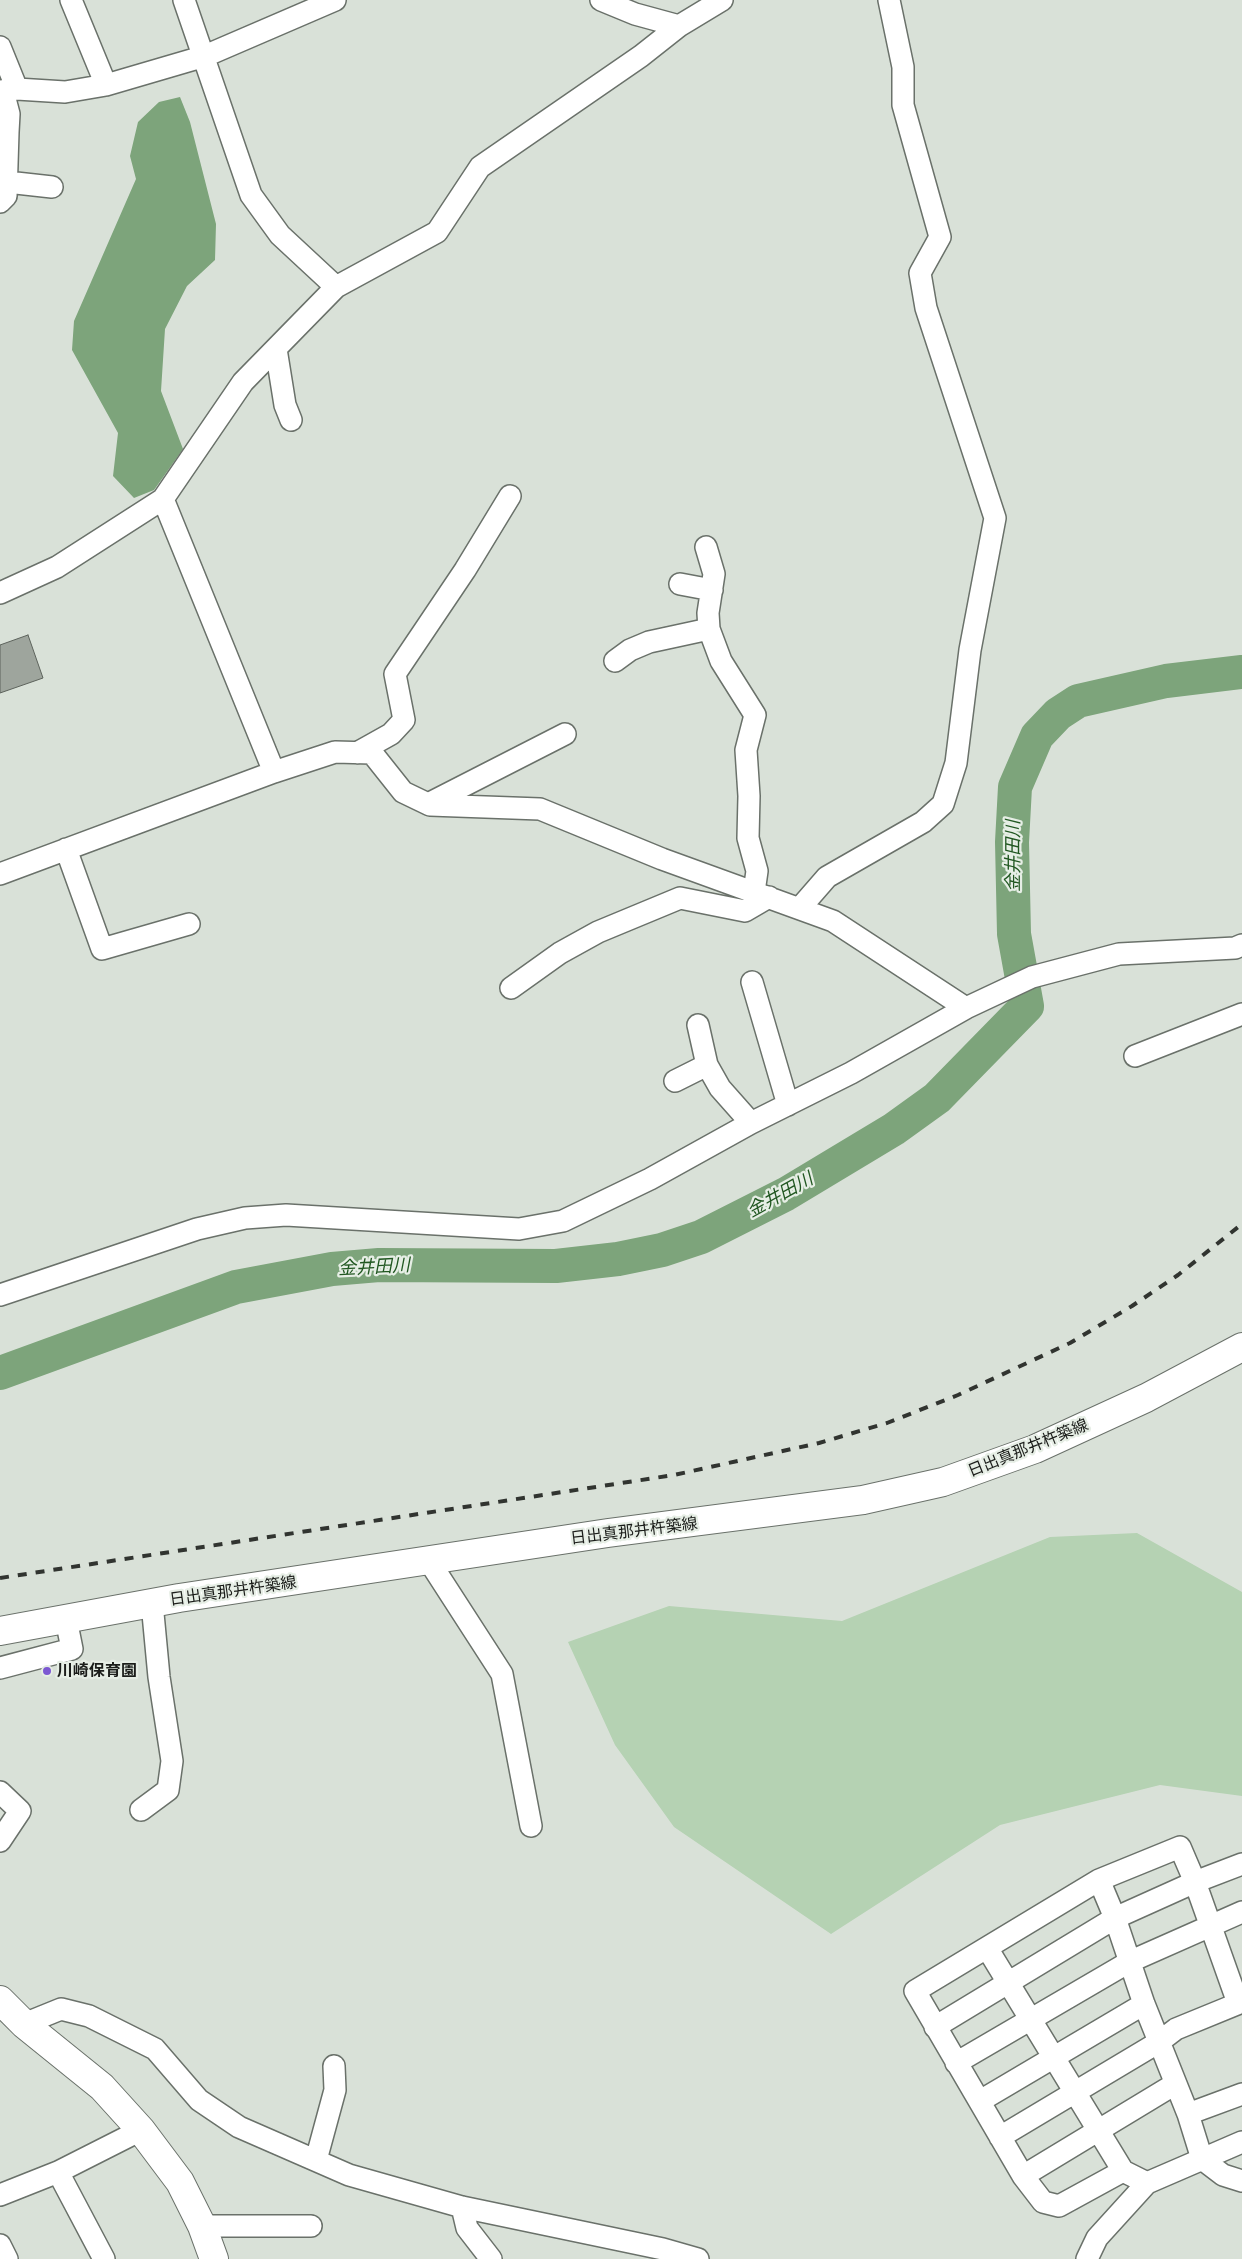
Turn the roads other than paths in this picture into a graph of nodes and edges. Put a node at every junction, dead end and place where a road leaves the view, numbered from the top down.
1 (71, 0) edge
2 (184, 0) edge
3 (336, 0) edge
4 (601, 0) edge
5 (722, 0) edge
6 (889, 0) edge
7 (679, 26) junction
8 (0, 47) edge
9 (205, 56) junction
10 (106, 85) junction
11 (7, 90) edge
12 (7, 182) junction
13 (52, 187) dead end
14 (0, 202) edge
15 (336, 287) junction
16 (276, 349) junction
17 (291, 420) dead end
18 (510, 496) dead end
19 (163, 498) junction
20 (706, 547) dead end
21 (680, 584) dead end
22 (712, 590) junction
23 (0, 593) edge
24 (709, 629) junction
25 (615, 661) dead end
26 (565, 734) dead end
27 (357, 753) junction
28 (274, 772) junction
29 (428, 804) junction
30 (66, 849) junction
31 (0, 874) edge
32 (762, 895) junction
33 (800, 908) junction
34 (189, 924) dead end
35 (1240, 949) edge
36 (752, 982) dead end
37 (511, 988) dead end
38 (975, 1004) junction
39 (1242, 1014) edge
40 (698, 1025) dead end
41 (1135, 1056) dead end
42 (707, 1065) junction
43 (675, 1081) dead end
44 (788, 1105) junction
45 (751, 1123) junction
46 (0, 1294) edge
47 (1242, 1347) edge
48 (429, 1561) junction
49 (152, 1603) junction
50 (66, 1619) junction
51 (0, 1631) edge
52 (0, 1668) edge
53 (0, 1792) edge
54 (141, 1810) dead end
55 (531, 1826) dead end
56 (0, 1841) edge
57 (1242, 1864) edge
58 (1099, 1880) junction
59 (1195, 1882) junction
60 (1242, 1912) edge
61 (1115, 1918) junction
62 (1210, 1924) junction
63 (987, 1948) junction
64 (1129, 1962) junction
65 (1233, 1962) edge
66 (1009, 1983) junction
67 (0, 2000) edge
68 (1240, 2002) edge
69 (1144, 2004) junction
70 (1031, 2019) junction
71 (24, 2024) junction
72 (936, 2026) junction
73 (1160, 2042) junction
74 (1052, 2056) junction
75 (956, 2063) junction
76 (334, 2066) dead end
77 (1175, 2084) junction
78 (1074, 2093) junction
79 (1242, 2094) edge
80 (980, 2101) junction
81 (1188, 2114) junction
82 (141, 2130) junction
83 (1098, 2130) junction
84 (1000, 2137) junction
85 (1242, 2142) edge
86 (1202, 2159) junction
87 (316, 2160) junction
88 (1123, 2171) junction
89 (58, 2172) junction
90 (1023, 2176) junction
91 (1242, 2181) edge
92 (1147, 2184) junction
93 (1, 2194) edge
94 (462, 2207) junction
95 (202, 2226) junction
96 (311, 2226) dead end
97 (0, 2246) edge
98 (7, 2259) edge
99 (104, 2259) edge
100 (214, 2259) edge
101 (491, 2259) edge
102 (698, 2259) edge
103 (1087, 2259) edge

1 - 10 street
2 - 9 street
3 - 9 street
4 - 7 street
5 - 7 street
6 - 33 street
7 - 15 street
8 - 11 street
9 - 10 street
9 - 15 street
10 - 11 street
11 - 12 street
12 - 13 street
12 - 14 street
15 - 16 street
16 - 17 street
16 - 19 street
18 - 27 street
19 - 23 street
19 - 28 street
20 - 22 street
21 - 22 street
22 - 24 street
24 - 25 street
24 - 32 street
26 - 29 street
27 - 28 street
27 - 29 street
28 - 30 street
29 - 32 street
30 - 31 street
30 - 34 street
32 - 33 street
32 - 37 street
33 - 38 street
35 - 38 street
36 - 44 street
38 - 44 street
39 - 41 street
40 - 42 street
42 - 43 street
42 - 45 street
44 - 45 street
45 - 46 street
47 - 48 main road, 日出真那井杵築線
48 - 49 main road, 日出真那井杵築線
48 - 55 street
49 - 50 main road, 日出真那井杵築線
49 - 54 street
50 - 51 main road, 日出真那井杵築線
50 - 52 street
53 - 56 street
57 - 59 street
58 - 59 street
58 - 61 street
58 - 63 street
59 - 61 street
59 - 62 street
60 - 62 street
61 - 64 street
61 - 66 street
62 - 64 street
62 - 65 street
63 - 66 street
63 - 72 street
64 - 69 street
64 - 70 street
65 - 68 street
66 - 70 street
66 - 72 street
67 - 71 main road
68 - 73 street
69 - 73 street
69 - 74 street
70 - 74 street
70 - 75 street
71 - 82 main road
71 - 87 street
72 - 75 street
73 - 77 street
73 - 78 street
74 - 78 street
74 - 80 street
75 - 80 street
76 - 87 street
77 - 81 street
77 - 83 street
78 - 83 street
78 - 84 street
79 - 81 street
80 - 84 street
81 - 86 street
82 - 89 street
82 - 95 main road
83 - 88 street
83 - 90 street
84 - 90 street
85 - 86 street
86 - 91 street
86 - 92 street
87 - 94 street
88 - 90 street
88 - 92 street
89 - 93 street
89 - 99 street
92 - 103 street
94 - 101 street
94 - 102 street
95 - 96 street
95 - 100 main road
97 - 98 street

